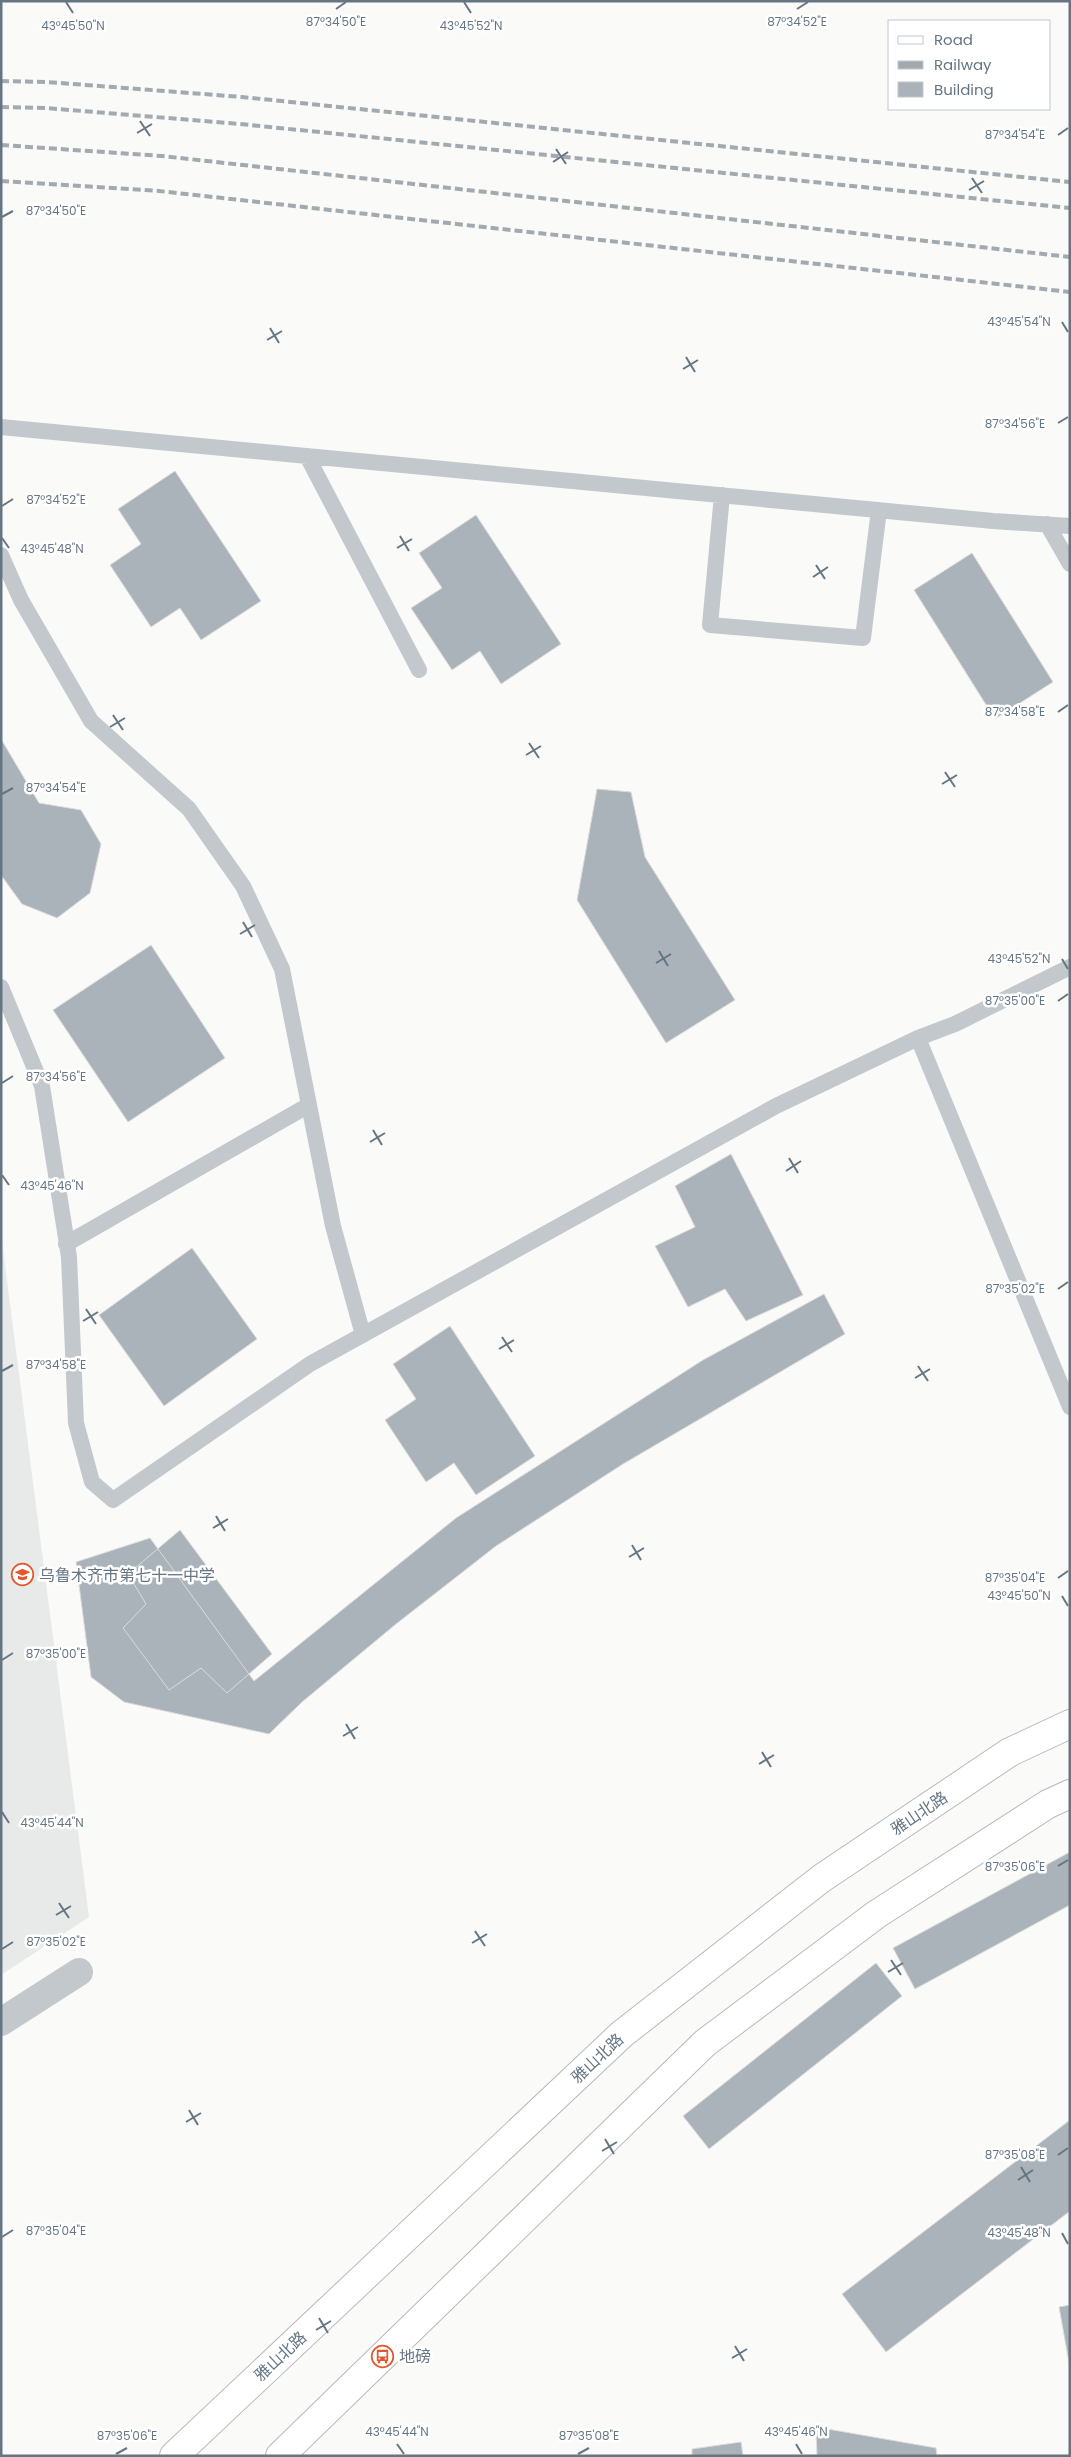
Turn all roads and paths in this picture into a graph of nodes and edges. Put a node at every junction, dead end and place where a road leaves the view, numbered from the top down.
1 (1, 427) edge
2 (307, 456) junction
3 (722, 495) junction
4 (879, 510) junction
5 (1048, 524) junction
6 (1070, 526) edge
7 (1, 555) edge
8 (1070, 564) edge
9 (419, 670) dead end
10 (1070, 967) edge
11 (1, 987) edge
12 (918, 1038) junction
13 (309, 1105) junction
14 (66, 1244) junction
15 (363, 1335) junction
16 (1070, 1407) edge
17 (1070, 1724) edge
18 (1070, 1794) edge
19 (78, 1972) dead end
20 (1, 2022) edge
21 (174, 2456) edge
22 (280, 2456) edge

1 - 2 lane
2 - 3 lane
2 - 9 lane
3 - 4 lane
3 - 4 lane
4 - 5 lane
5 - 6 lane
5 - 8 lane
7 - 13 lane
10 - 12 lane
11 - 14 lane
12 - 15 lane
12 - 16 lane
13 - 14 lane
13 - 15 lane
14 - 15 lane
17 - 21 main road, 雅山北路
18 - 22 main road
19 - 20 street

